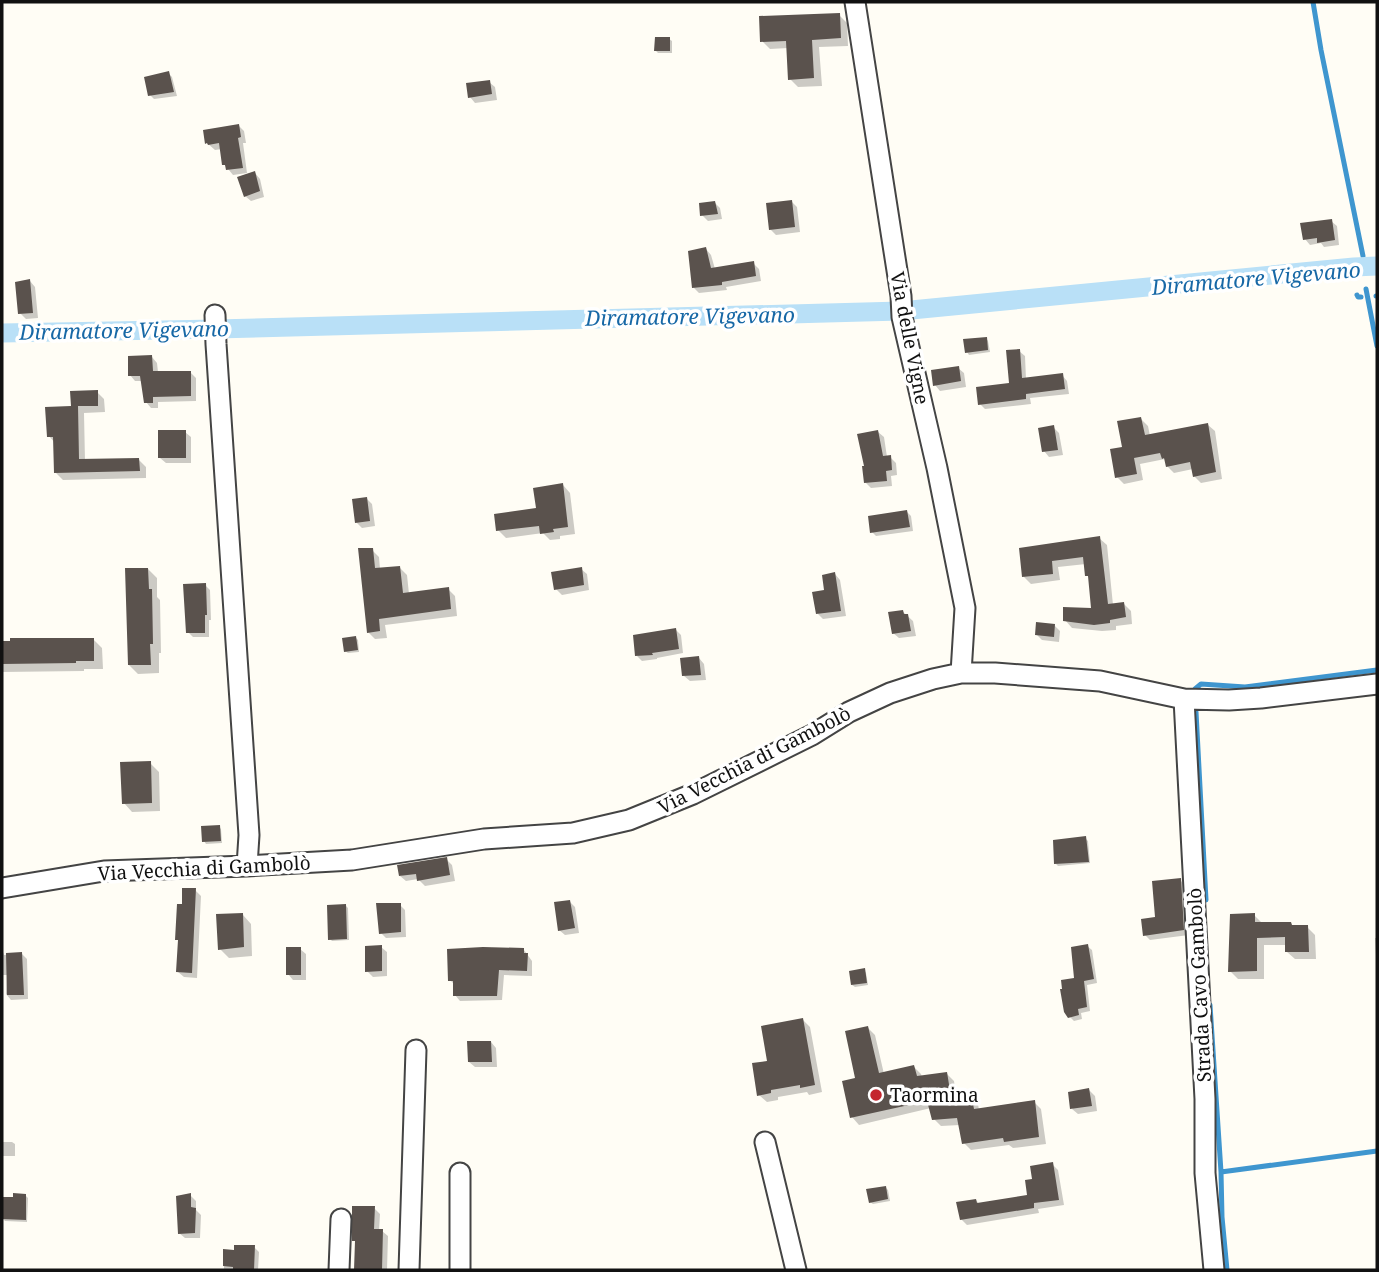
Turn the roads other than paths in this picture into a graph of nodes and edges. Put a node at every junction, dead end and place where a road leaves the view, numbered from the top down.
1 (855, 2) edge
2 (215, 315) dead end
3 (961, 673) junction
4 (1377, 684) edge
5 (1184, 699) junction
6 (247, 866) junction
7 (2, 888) edge
8 (416, 1049) dead end
9 (765, 1142) dead end
10 (460, 1174) dead end
11 (341, 1219) dead end
12 (339, 1270) edge
13 (409, 1270) edge
14 (460, 1270) edge
15 (796, 1270) edge
16 (1214, 1270) edge

1 - 3 street, Via delle Vigne
2 - 6 street
3 - 5 street, Via Vecchia di Gambolò
3 - 6 street, Via Vecchia di Gambolò
4 - 5 street, Via Vecchia di Gambolò
5 - 16 street, Strada Cavo Gambolò
6 - 7 street, Via Vecchia di Gambolò
8 - 13 street
9 - 15 street
10 - 14 street
11 - 12 street

